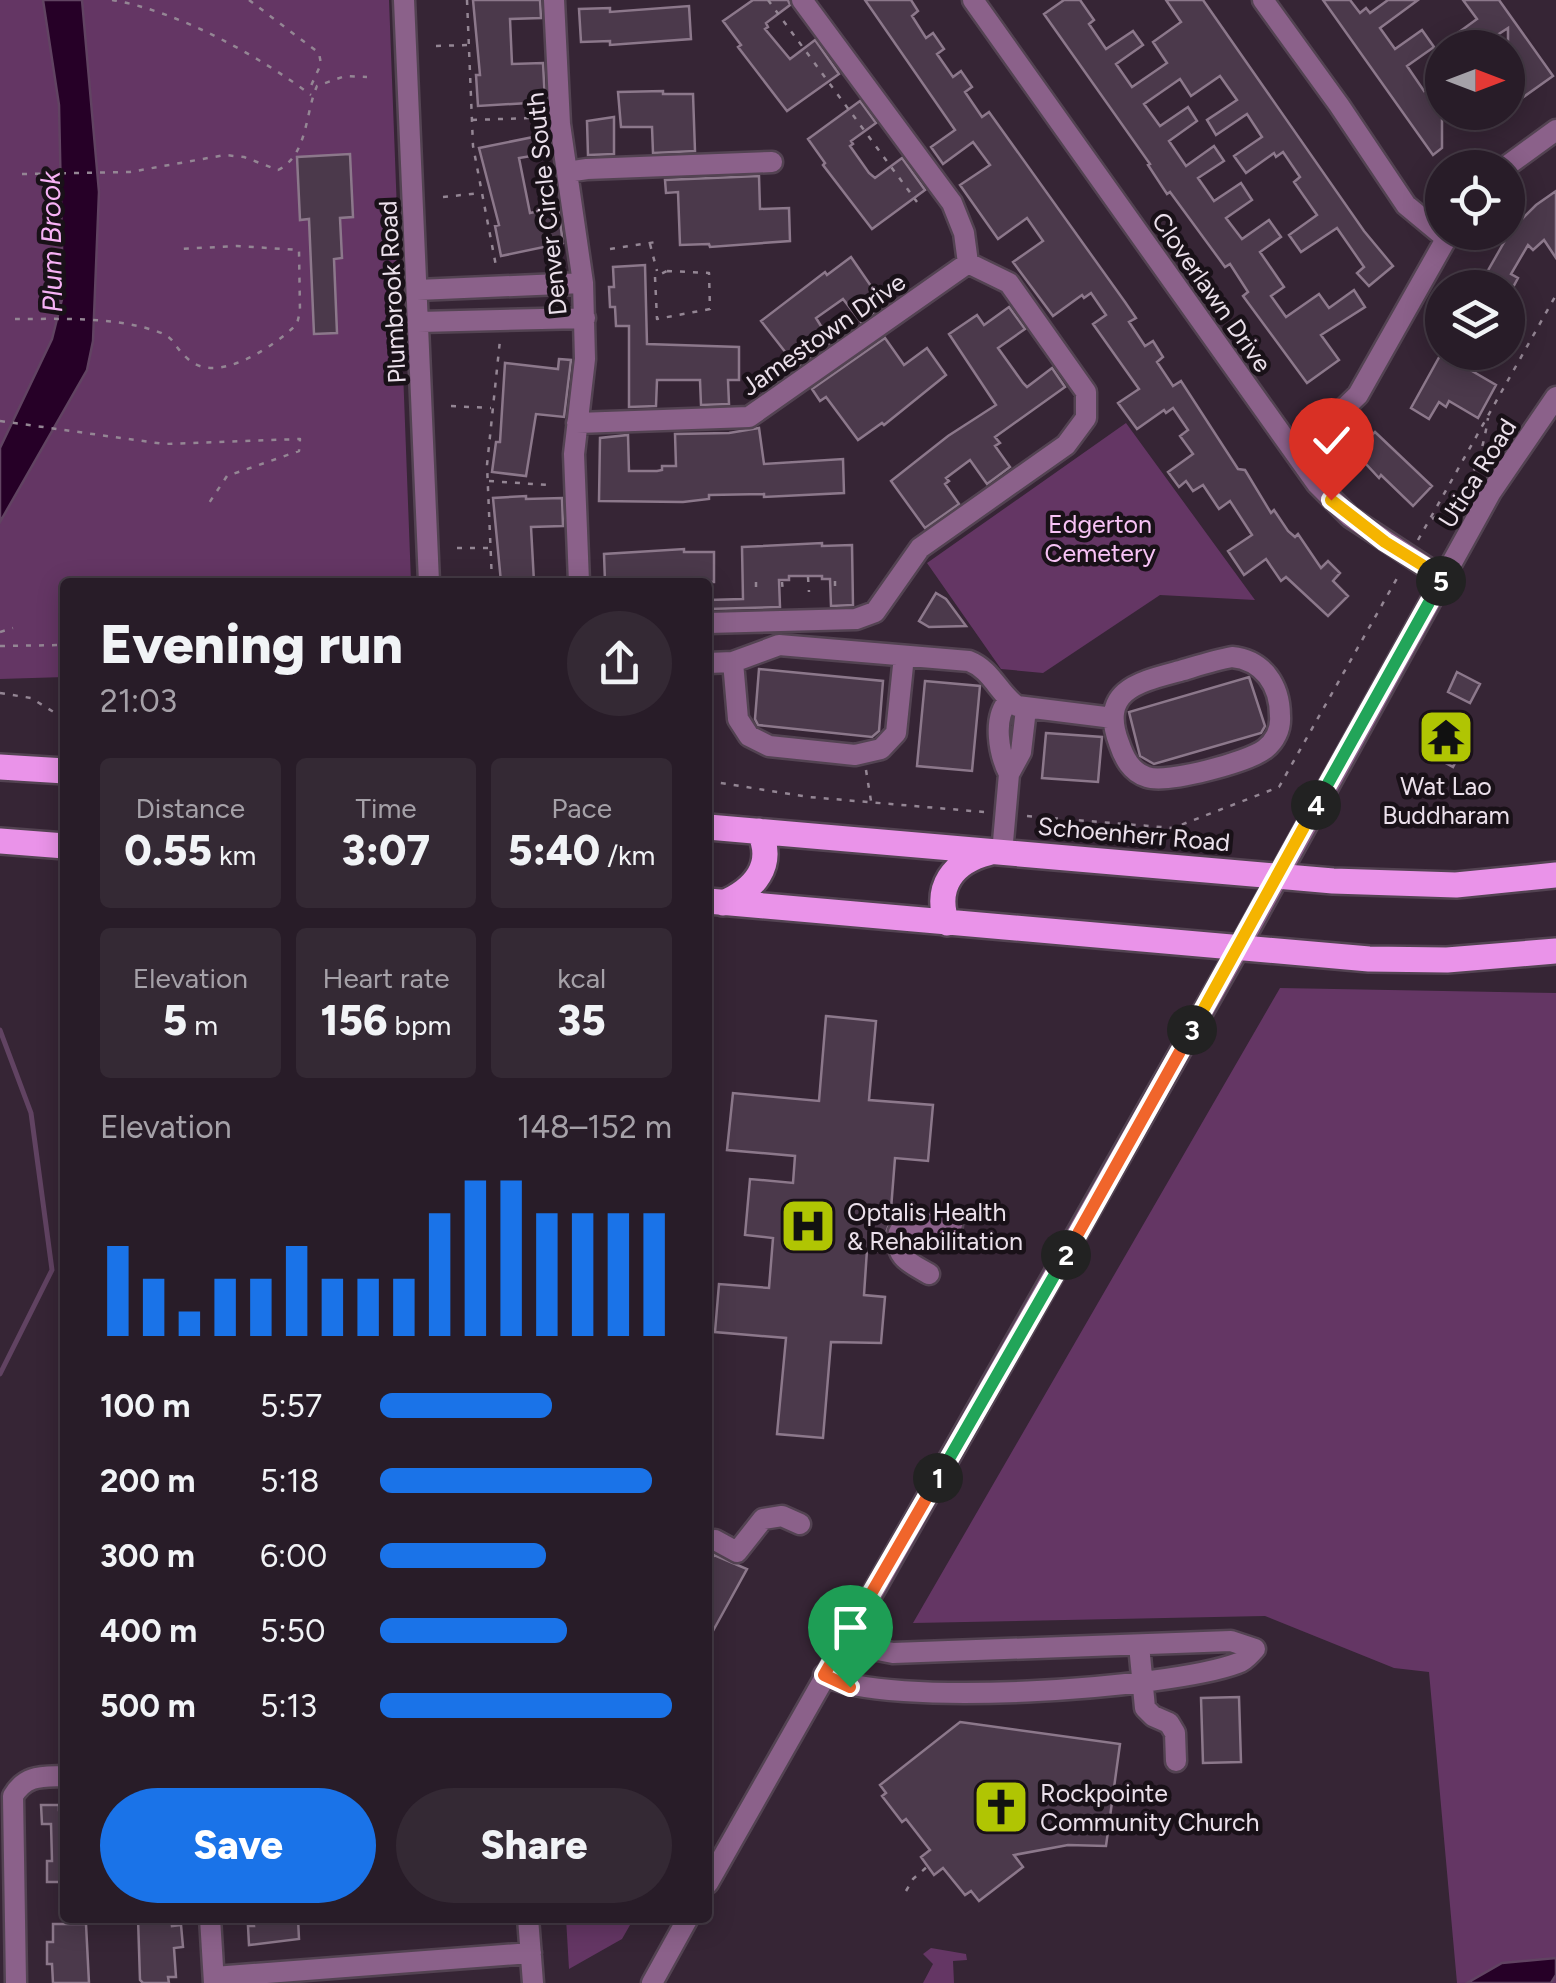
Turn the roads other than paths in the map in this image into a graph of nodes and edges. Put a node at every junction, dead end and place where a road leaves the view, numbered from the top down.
1 (404, 0) edge
2 (554, 0) edge
3 (802, 0) edge
4 (1263, 0) edge
5 (982, 3) edge
6 (1556, 130) edge
7 (1525, 153) edge
8 (772, 162) dead end
9 (567, 172) junction
10 (1425, 220) edge
11 (1440, 250) edge
12 (968, 262) junction
13 (583, 283) junction
14 (418, 290) junction
15 (584, 318) junction
16 (419, 322) junction
17 (1556, 397) edge
18 (576, 423) junction
19 (1294, 449) junction
20 (429, 578) edge
21 (579, 578) edge
22 (1443, 578) junction
23 (712, 623) edge
24 (904, 656) junction
25 (712, 662) edge
26 (734, 662) junction
27 (1017, 704) junction
28 (1113, 718) junction
29 (0, 767) edge
30 (60, 771) edge
31 (712, 827) edge
32 (759, 832) junction
33 (0, 841) edge
34 (60, 846) edge
35 (997, 852) junction
36 (1280, 875) junction
37 (1556, 875) edge
38 (715, 902) edge
39 (947, 922) junction
40 (1239, 948) junction
41 (1556, 950) edge
42 (952, 1225) dead end
43 (929, 1274) dead end
44 (800, 1524) dead end
45 (716, 1540) dead end
46 (844, 1639) junction
47 (1139, 1645) junction
48 (824, 1675) junction
49 (1141, 1683) junction
50 (1176, 1761) dead end
51 (60, 1776) edge
52 (712, 1876) edge
53 (210, 1923) edge
54 (528, 1923) edge
55 (685, 1923) edge
56 (530, 1953) junction
57 (214, 1980) edge
58 (16, 1983) edge
59 (533, 1983) edge
60 (652, 1983) edge

1 - 14 street, Plumbrook Road
2 - 9 street, Denver Circle South
3 - 12 street
4 - 10 street
5 - 19 street, Cloverlawn Drive
6 - 7 street
8 - 9 street
9 - 13 street, Denver Circle South
11 - 19 street
12 - 18 street, Jamestown Drive
12 - 23 street
13 - 14 street
13 - 15 street, Denver Circle South
14 - 16 street, Plumbrook Road
15 - 16 street
15 - 18 street, Denver Circle South
16 - 20 street, Plumbrook Road
17 - 22 street, Utica Road
18 - 21 street, Denver Circle South
19 - 22 street, Cloverlawn Drive
22 - 36 street, Utica Road
24 - 26 street
24 - 26 street
24 - 27 street
25 - 26 street
27 - 28 street
27 - 35 street
28 - 28 street
29 - 30 main road
31 - 32 main road, Schoenherr Road
32 - 35 main road, Schoenherr Road
32 - 38 main road
33 - 34 main road
35 - 36 main road, Schoenherr Road
35 - 39 main road
36 - 37 main road, Schoenherr Road
36 - 40 street, Utica Road
38 - 39 main road
39 - 40 main road
40 - 41 main road
40 - 46 street, Utica Road
42 - 43 street
44 - 45 street
46 - 47 street
46 - 48 street, Utica Road
47 - 49 street
47 - 49 street
48 - 49 street
48 - 52 street, Utica Road
49 - 50 street
51 - 58 street
53 - 57 street
54 - 56 street
55 - 60 street
56 - 57 street
56 - 59 street

